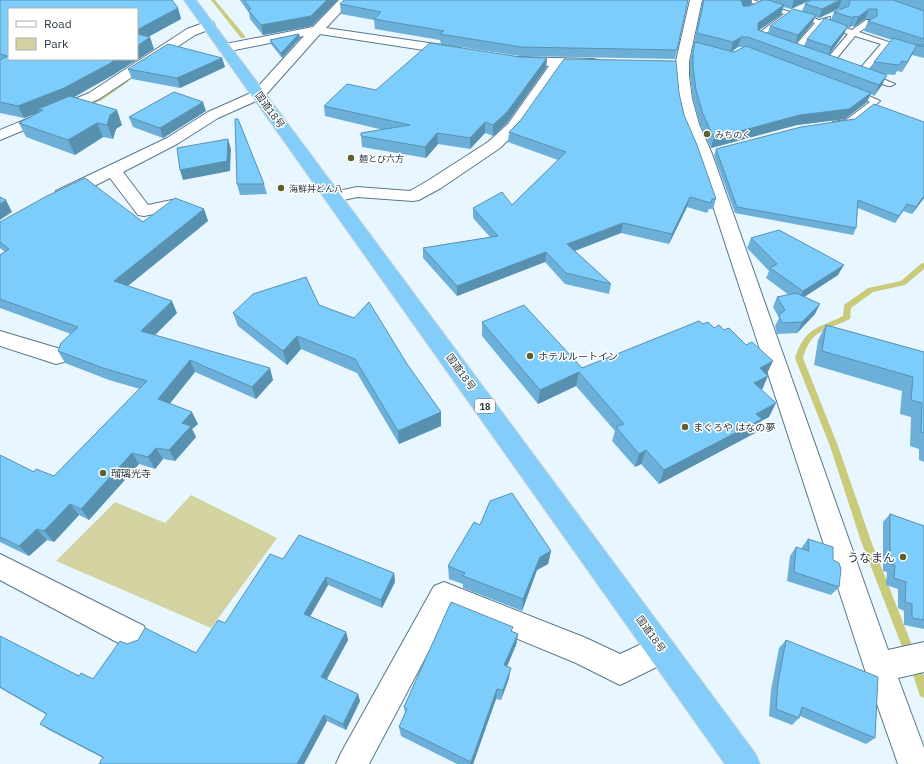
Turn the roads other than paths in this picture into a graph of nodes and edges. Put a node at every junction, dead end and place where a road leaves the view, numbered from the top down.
1 (190, 0) edge
2 (346, 0) edge
3 (696, 0) edge
4 (746, 0) edge
5 (774, 0) edge
6 (763, 5) junction
7 (749, 10) edge
8 (793, 12) junction
9 (837, 14) edge
10 (820, 22) junction
11 (869, 22) edge
12 (208, 25) junction
13 (316, 30) junction
14 (853, 33) junction
15 (774, 42) edge
16 (886, 43) junction
17 (225, 48) junction
18 (796, 50) edge
19 (916, 52) edge
20 (469, 53) edge
21 (506, 59) edge
22 (558, 62) junction
23 (829, 62) edge
24 (605, 63) edge
25 (891, 84) dead end
26 (846, 89) edge
27 (258, 94) junction
28 (826, 125) edge
29 (0, 135) edge
30 (113, 170) junction
31 (335, 197) junction
32 (46, 202) edge
33 (172, 205) edge
34 (0, 338) edge
35 (56, 356) dead end
36 (0, 566) edge
37 (134, 636) dead end
38 (662, 650) junction
39 (924, 657) edge
40 (879, 667) junction
41 (352, 764) edge
42 (744, 764) edge
43 (914, 764) edge

1 - 12 highway, 国道18号 / 18
2 - 13 street
3 - 40 street
4 - 6 lane
5 - 6 lane
6 - 7 lane
6 - 8 lane
8 - 10 lane
8 - 15 lane
9 - 10 lane
10 - 14 lane
10 - 18 lane
11 - 14 lane
12 - 17 highway, 国道18号 / 18
12 - 29 street
13 - 17 street
13 - 20 street
13 - 27 street
14 - 16 lane
14 - 23 lane
16 - 19 lane
16 - 25 lane
17 - 27 highway, 国道18号 / 18
21 - 22 street
22 - 24 street
22 - 31 street
26 - 28 lane
27 - 30 street
27 - 31 highway, 国道18号 / 18
30 - 32 street
30 - 33 street
31 - 38 highway, 国道18号 / 18
34 - 35 street
36 - 37 street
38 - 41 street
38 - 42 highway, 国道18号 / 18
39 - 40 street
40 - 43 street

